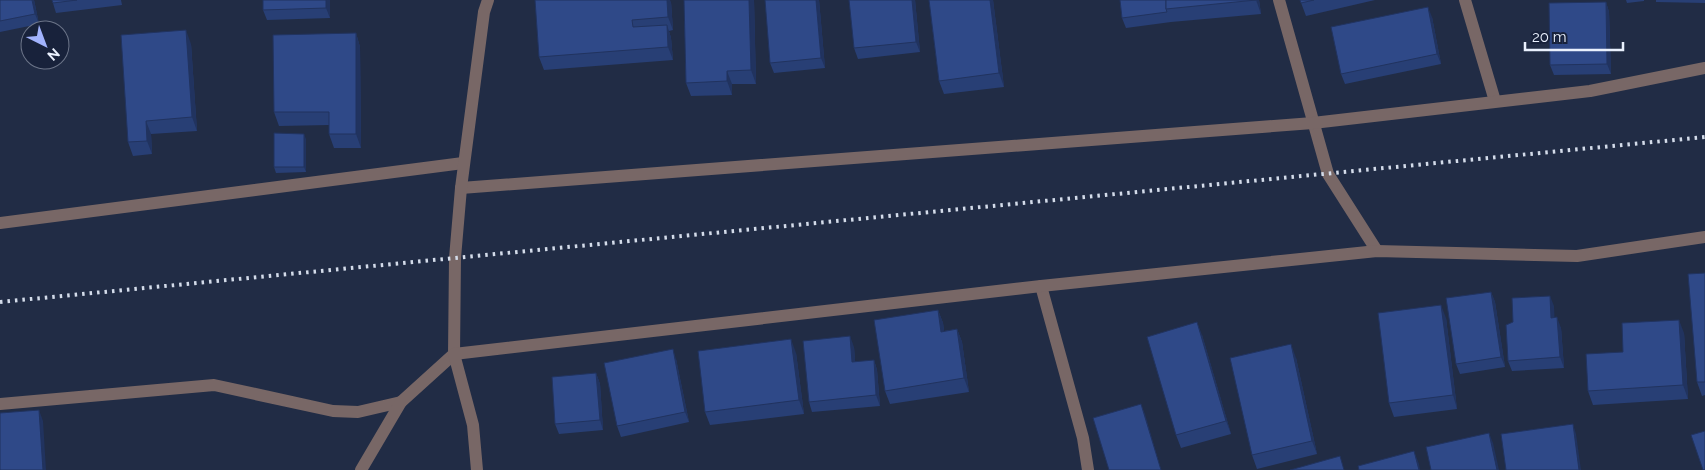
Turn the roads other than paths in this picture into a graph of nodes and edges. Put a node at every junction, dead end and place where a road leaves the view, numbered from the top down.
1 (488, 0) edge
2 (1279, 0) edge
3 (1465, 0) edge
4 (1705, 68) edge
5 (1495, 101) junction
6 (1313, 123) junction
7 (463, 163) junction
8 (461, 188) junction
9 (0, 223) edge
10 (1705, 237) edge
11 (1377, 251) junction
12 (1040, 286) junction
13 (454, 354) junction
14 (401, 402) junction
15 (0, 404) edge
16 (361, 470) edge
17 (477, 470) edge
18 (1088, 470) edge

1 - 7 street
2 - 6 street
3 - 5 street
4 - 5 street
5 - 6 street
6 - 8 street
6 - 11 street
7 - 8 street
7 - 9 street
8 - 13 street
10 - 11 street
11 - 12 street
12 - 13 street
12 - 18 street
13 - 14 street
13 - 17 street
14 - 15 street
14 - 16 street

